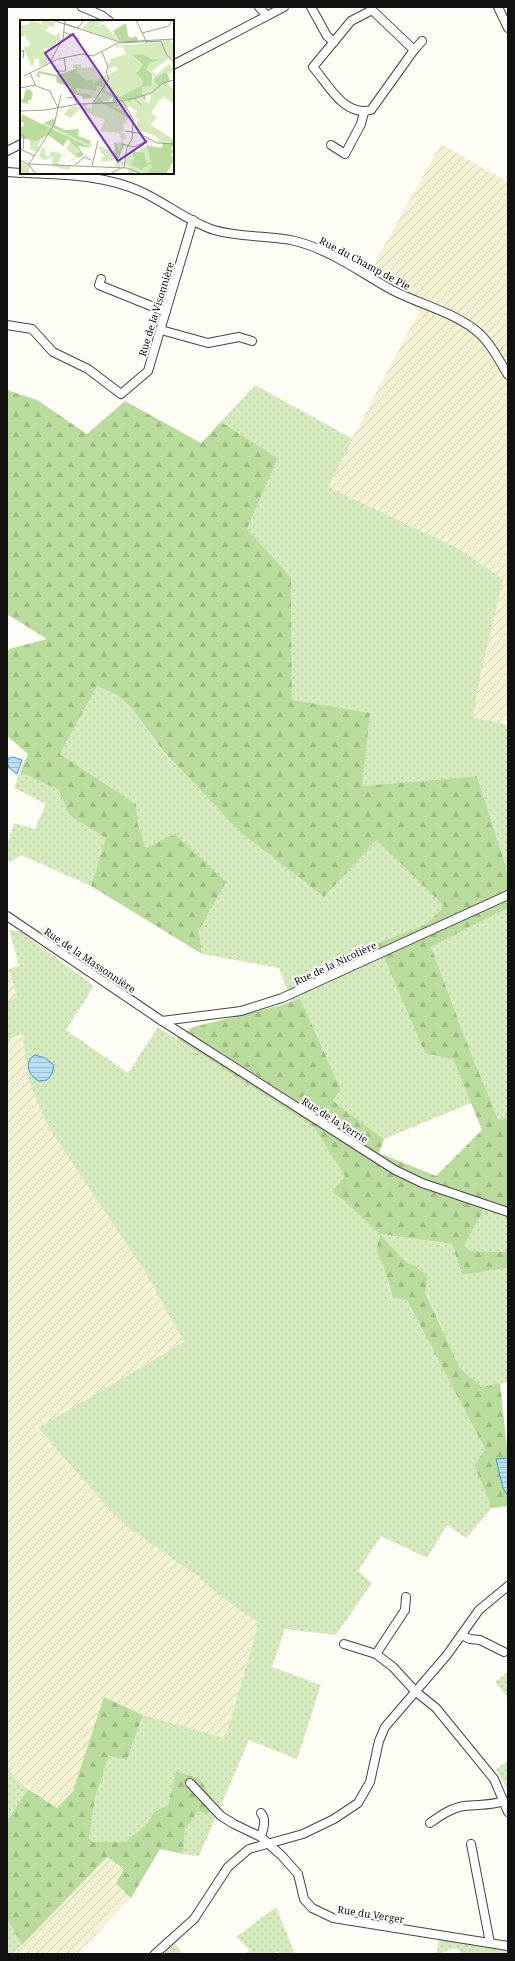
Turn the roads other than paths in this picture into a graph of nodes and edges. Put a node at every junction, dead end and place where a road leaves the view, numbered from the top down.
1 (82, 7) edge
2 (259, 7) edge
3 (284, 7) edge
4 (311, 7) edge
5 (498, 7) edge
6 (267, 16) junction
7 (108, 20) edge
8 (508, 28) edge
9 (334, 42) junction
10 (422, 42) dead end
11 (414, 50) junction
12 (174, 64) edge
13 (364, 112) junction
14 (20, 145) edge
15 (331, 145) dead end
16 (7, 152) edge
17 (7, 172) edge
18 (20, 173) edge
19 (45, 174) edge
20 (193, 220) junction
21 (101, 279) dead end
22 (166, 312) junction
23 (7, 325) edge
24 (161, 330) junction
25 (252, 341) dead end
26 (508, 375) edge
27 (508, 895) edge
28 (7, 916) edge
29 (162, 1021) junction
30 (508, 1212) edge
31 (508, 1586) edge
32 (406, 1597) dead end
33 (461, 1635) junction
34 (344, 1644) dead end
35 (504, 1652) dead end
36 (376, 1654) junction
37 (415, 1691) junction
38 (190, 1783) dead end
39 (504, 1801) junction
40 (508, 1812) edge
41 (261, 1813) dead end
42 (430, 1823) dead end
43 (261, 1837) junction
44 (267, 1844) junction
45 (471, 1844) dead end
46 (490, 1943) junction
47 (508, 1946) edge
48 (155, 1954) edge

1 - 7 street
2 - 6 street
3 - 6 street
4 - 9 street
5 - 8 street
6 - 12 street
9 - 11 street
9 - 13 street
10 - 11 street
11 - 13 street
13 - 15 street
14 - 16 street
17 - 18 street
19 - 20 street, Rue du Champ de Pie
20 - 22 street, Rue de la Visonnière
20 - 26 street, Rue du Champ de Pie
21 - 22 street
22 - 24 street, Rue de la Visonnière
23 - 24 street, Rue de la Visonnière
24 - 25 street
27 - 29 street, Rue de la Nicolière
28 - 29 street, Rue de la Massonnière
29 - 30 street, Rue de la Verrie
31 - 33 street
32 - 36 street
33 - 35 street
33 - 37 street
34 - 36 street
36 - 37 street
37 - 39 street
37 - 44 street
38 - 43 street
39 - 40 street
39 - 42 street
41 - 43 street
43 - 44 street, Rue du Verger
44 - 46 street, Rue du Verger
44 - 48 street
45 - 46 street
46 - 47 street, Rue du Verger

